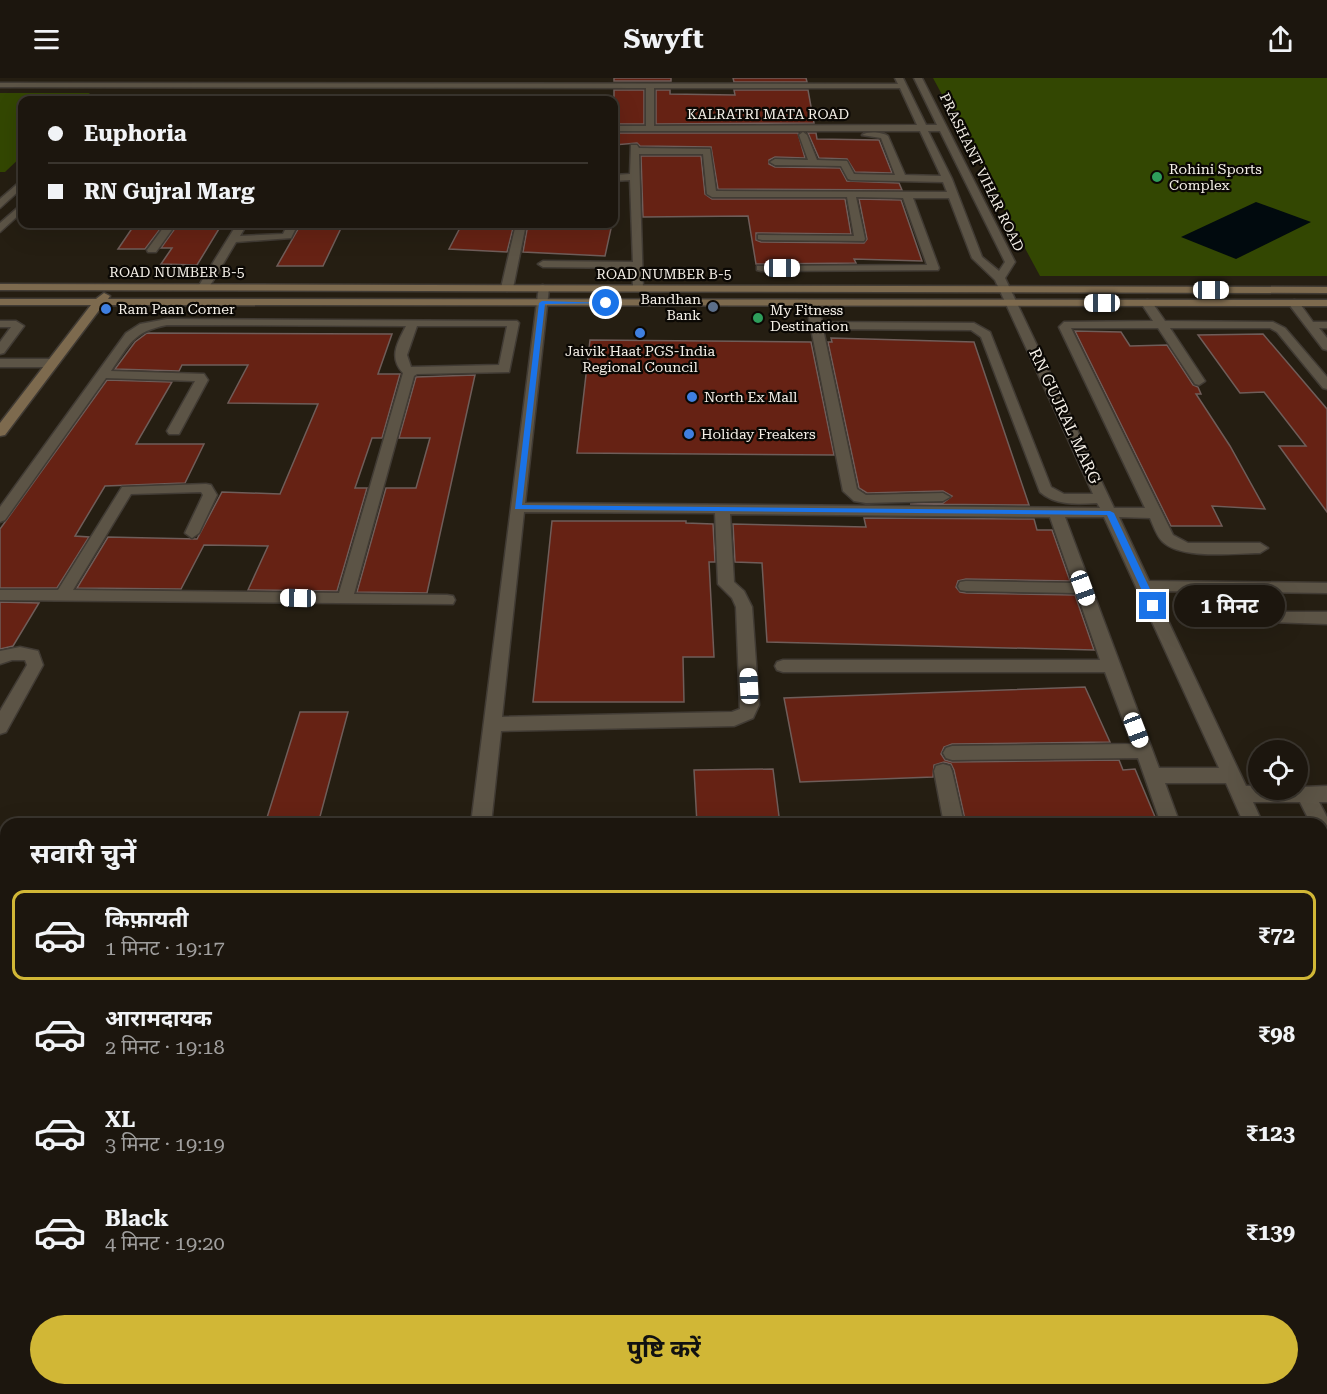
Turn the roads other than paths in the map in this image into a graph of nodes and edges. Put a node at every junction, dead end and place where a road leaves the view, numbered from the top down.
1 (132, 78) edge
2 (918, 78) edge
3 (512, 81) edge
4 (901, 82) edge
5 (0, 85) edge
6 (125, 85) junction
7 (650, 85) junction
8 (117, 93) dead end
9 (650, 128) junction
10 (923, 128) junction
11 (943, 128) junction
12 (618, 129) edge
13 (721, 135) dead end
14 (803, 135) junction
15 (775, 162) dead end
16 (814, 163) junction
17 (618, 177) edge
18 (635, 177) junction
19 (901, 178) junction
20 (947, 179) junction
21 (18, 187) edge
22 (851, 195) junction
23 (907, 195) junction
24 (953, 195) junction
25 (0, 205) edge
26 (18, 211) edge
27 (168, 228) edge
28 (240, 228) edge
29 (291, 228) edge
30 (520, 228) edge
31 (0, 229) edge
32 (762, 237) dead end
33 (233, 239) junction
34 (152, 250) dead end
35 (543, 264) dead end
36 (638, 265) junction
37 (761, 268) dead end
38 (0, 287) edge
39 (111, 287) junction
40 (204, 287) junction
41 (507, 288) junction
42 (639, 288) junction
43 (1006, 290) junction
44 (1327, 290) edge
45 (542, 296) junction
46 (0, 302) edge
47 (100, 302) junction
48 (322, 302) junction
49 (812, 303) junction
50 (1147, 303) junction
51 (1294, 303) junction
52 (1327, 303) edge
53 (309, 323) junction
54 (413, 323) junction
55 (0, 324) edge
56 (1161, 324) junction
57 (816, 325) junction
58 (1310, 325) junction
59 (1327, 325) edge
60 (1327, 346) edge
61 (0, 350) edge
62 (0, 363) edge
63 (54, 363) junction
64 (409, 372) junction
65 (102, 374) junction
66 (1199, 381) dead end
67 (1327, 385) edge
68 (174, 431) dead end
69 (0, 432) edge
70 (942, 497) dead end
71 (1103, 498) junction
72 (518, 507) junction
73 (722, 509) junction
74 (1056, 513) junction
75 (1110, 513) junction
76 (1154, 513) junction
77 (0, 517) edge
78 (192, 533) dead end
79 (1260, 548) dead end
80 (966, 586) dead end
81 (1144, 586) junction
82 (1083, 588) junction
83 (1327, 588) edge
84 (0, 595) edge
85 (62, 596) junction
86 (345, 599) junction
87 (447, 600) dead end
88 (1276, 618) dead end
89 (1327, 618) edge
90 (0, 658) edge
91 (783, 666) dead end
92 (1111, 666) junction
93 (492, 724) junction
94 (0, 727) edge
95 (1144, 751) junction
96 (952, 753) dead end
97 (944, 771) dead end
98 (1153, 775) junction
99 (1232, 777) junction
100 (1241, 794) junction
101 (1248, 794) edge
102 (1327, 794) edge
103 (1308, 795) edge
104 (1308, 799) edge
105 (482, 818) edge
106 (953, 818) edge
107 (1169, 818) edge
108 (1251, 818) edge
109 (1318, 818) edge

1 - 6 street
2 - 11 street, PRASHANT VIHAR ROAD
3 - 6 street
3 - 7 street
4 - 7 street
4 - 10 street
5 - 6 street
6 - 8 street
7 - 9 street
9 - 10 street, KALRATRI MATA ROAD
9 - 12 street, KALRATRI MATA ROAD
10 - 11 street, KALRATRI MATA ROAD
10 - 20 street
11 - 43 street, PRASHANT VIHAR ROAD
13 - 14 street
14 - 16 street
14 - 19 street
15 - 16 street
16 - 19 street
17 - 18 street
18 - 22 street
18 - 36 street
19 - 20 street
20 - 24 street
21 - 25 street
22 - 23 street
22 - 32 street
23 - 24 street
23 - 37 street
24 - 43 street
26 - 31 street
27 - 34 street
28 - 33 street
29 - 33 street
30 - 41 street
33 - 40 street
35 - 36 street
36 - 42 street
38 - 39 street, ROAD NUMBER B-5
39 - 40 street, ROAD NUMBER B-5
39 - 47 street
40 - 41 street, ROAD NUMBER B-5
41 - 45 street, ROAD NUMBER B-5
42 - 43 street, ROAD NUMBER B-5
42 - 45 street, ROAD NUMBER B-5
43 - 44 street, ROAD NUMBER B-5
43 - 49 street
43 - 50 street
43 - 71 street, RN GUJRAL MARG
45 - 48 street
45 - 49 street
45 - 72 street
46 - 47 street
47 - 48 street
47 - 63 street
48 - 53 street
49 - 57 street
50 - 51 street
50 - 56 street
51 - 52 street
51 - 58 street
53 - 54 street
53 - 65 street
54 - 64 street
54 - 64 street
55 - 61 street
56 - 66 street
56 - 67 street
56 - 76 street
57 - 70 street
57 - 71 street
58 - 59 street
58 - 60 street
62 - 63 street
63 - 69 street
64 - 86 street
65 - 68 street
65 - 77 street
71 - 75 street, RN GUJRAL MARG
72 - 73 street
72 - 93 street
73 - 74 street
73 - 93 street
74 - 75 street
74 - 82 street
75 - 76 street
75 - 81 street, RN GUJRAL MARG
76 - 79 street
78 - 85 street
80 - 82 street
81 - 83 street
81 - 99 street, RN GUJRAL MARG
82 - 92 street
84 - 85 street
85 - 86 street
86 - 87 street
88 - 89 street
90 - 94 street
91 - 92 street
92 - 95 street
93 - 105 street
95 - 96 street
95 - 98 street
97 - 106 street
98 - 99 street
98 - 107 street
99 - 100 street, RN GUJRAL MARG
100 - 101 street
100 - 108 street, RN GUJRAL MARG
102 - 103 street
104 - 109 street

